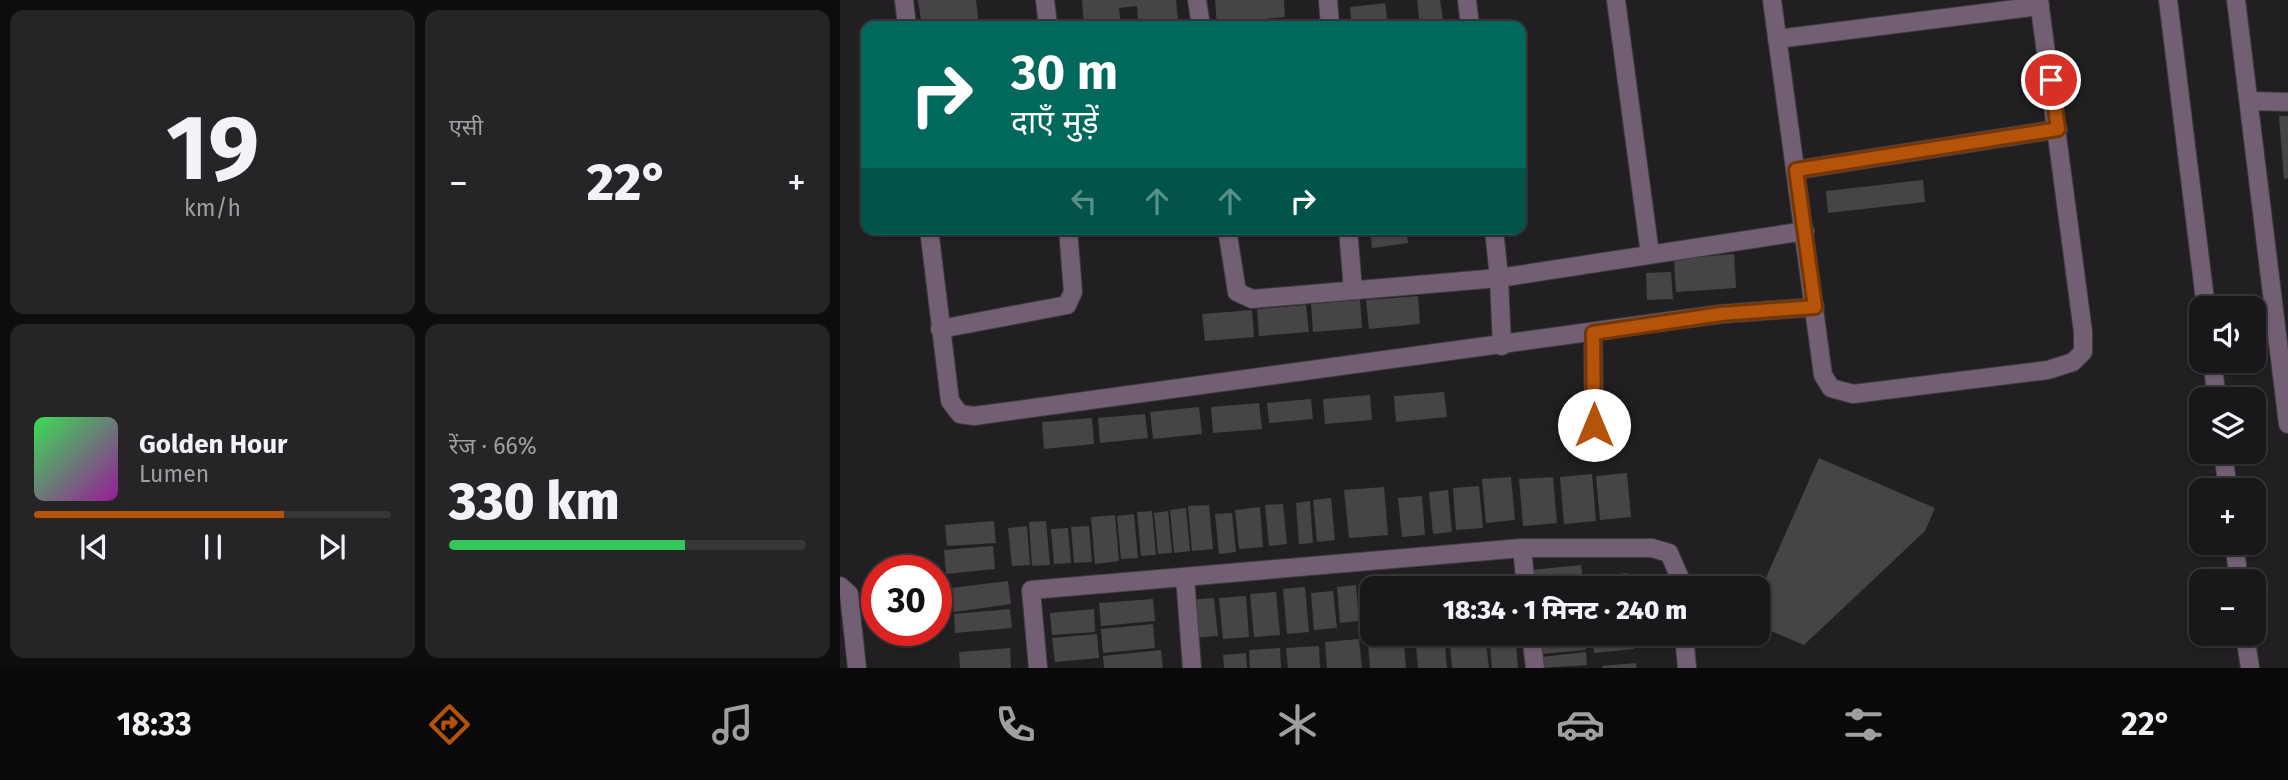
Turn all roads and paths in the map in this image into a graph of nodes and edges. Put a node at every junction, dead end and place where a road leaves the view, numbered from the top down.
1 (904, 0) edge
2 (1045, 0) edge
3 (1197, 0) edge
4 (1328, 0) edge
5 (1467, 0) edge
6 (1616, 0) edge
7 (1772, 0) edge
8 (2168, 0) edge
9 (2236, 0) edge
10 (2040, 3) edge
11 (906, 21) edge
12 (1047, 21) edge
13 (1200, 21) edge
14 (1330, 21) edge
15 (1469, 21) edge
16 (1777, 39) junction
17 (2250, 101) junction
18 (2288, 102) edge
19 (2058, 129) junction
20 (1796, 170) junction
21 (1805, 231) junction
22 (930, 235) edge
23 (1068, 235) edge
24 (1228, 235) edge
25 (1348, 235) edge
26 (1495, 235) edge
27 (1650, 254) junction
28 (1499, 278) junction
29 (1353, 290) junction
30 (2205, 296) edge
31 (1815, 307) junction
32 (940, 328) junction
33 (1593, 333) junction
34 (1502, 346) junction
35 (2288, 424) edge
36 (1594, 425) dead end
37 (1522, 548) junction
38 (1525, 576) edge
39 (1677, 576) edge
40 (1185, 577) junction
41 (840, 586) edge
42 (1532, 646) edge
43 (1685, 646) edge
44 (2247, 646) edge
45 (858, 668) edge
46 (1038, 668) edge
47 (1192, 668) edge
48 (1535, 668) edge
49 (1687, 668) edge
50 (2250, 668) edge

1 - 11 street
2 - 12 street
3 - 13 street
4 - 14 street
5 - 15 street
6 - 27 street
7 - 16 street
8 - 30 street
9 - 17 street
10 - 16 street
10 - 19 street
16 - 20 street
17 - 18 street
17 - 35 street
19 - 20 street
19 - 31 street
20 - 21 street
21 - 27 street
21 - 31 street
22 - 32 street
23 - 32 street
24 - 29 street
25 - 29 street
26 - 28 street
27 - 28 street
28 - 29 street
28 - 34 street
31 - 33 street
32 - 34 street
33 - 34 street
33 - 36 street
37 - 38 street
37 - 39 street
37 - 40 street
40 - 46 street
40 - 47 street
41 - 45 street
42 - 48 street
43 - 49 street
44 - 50 street

